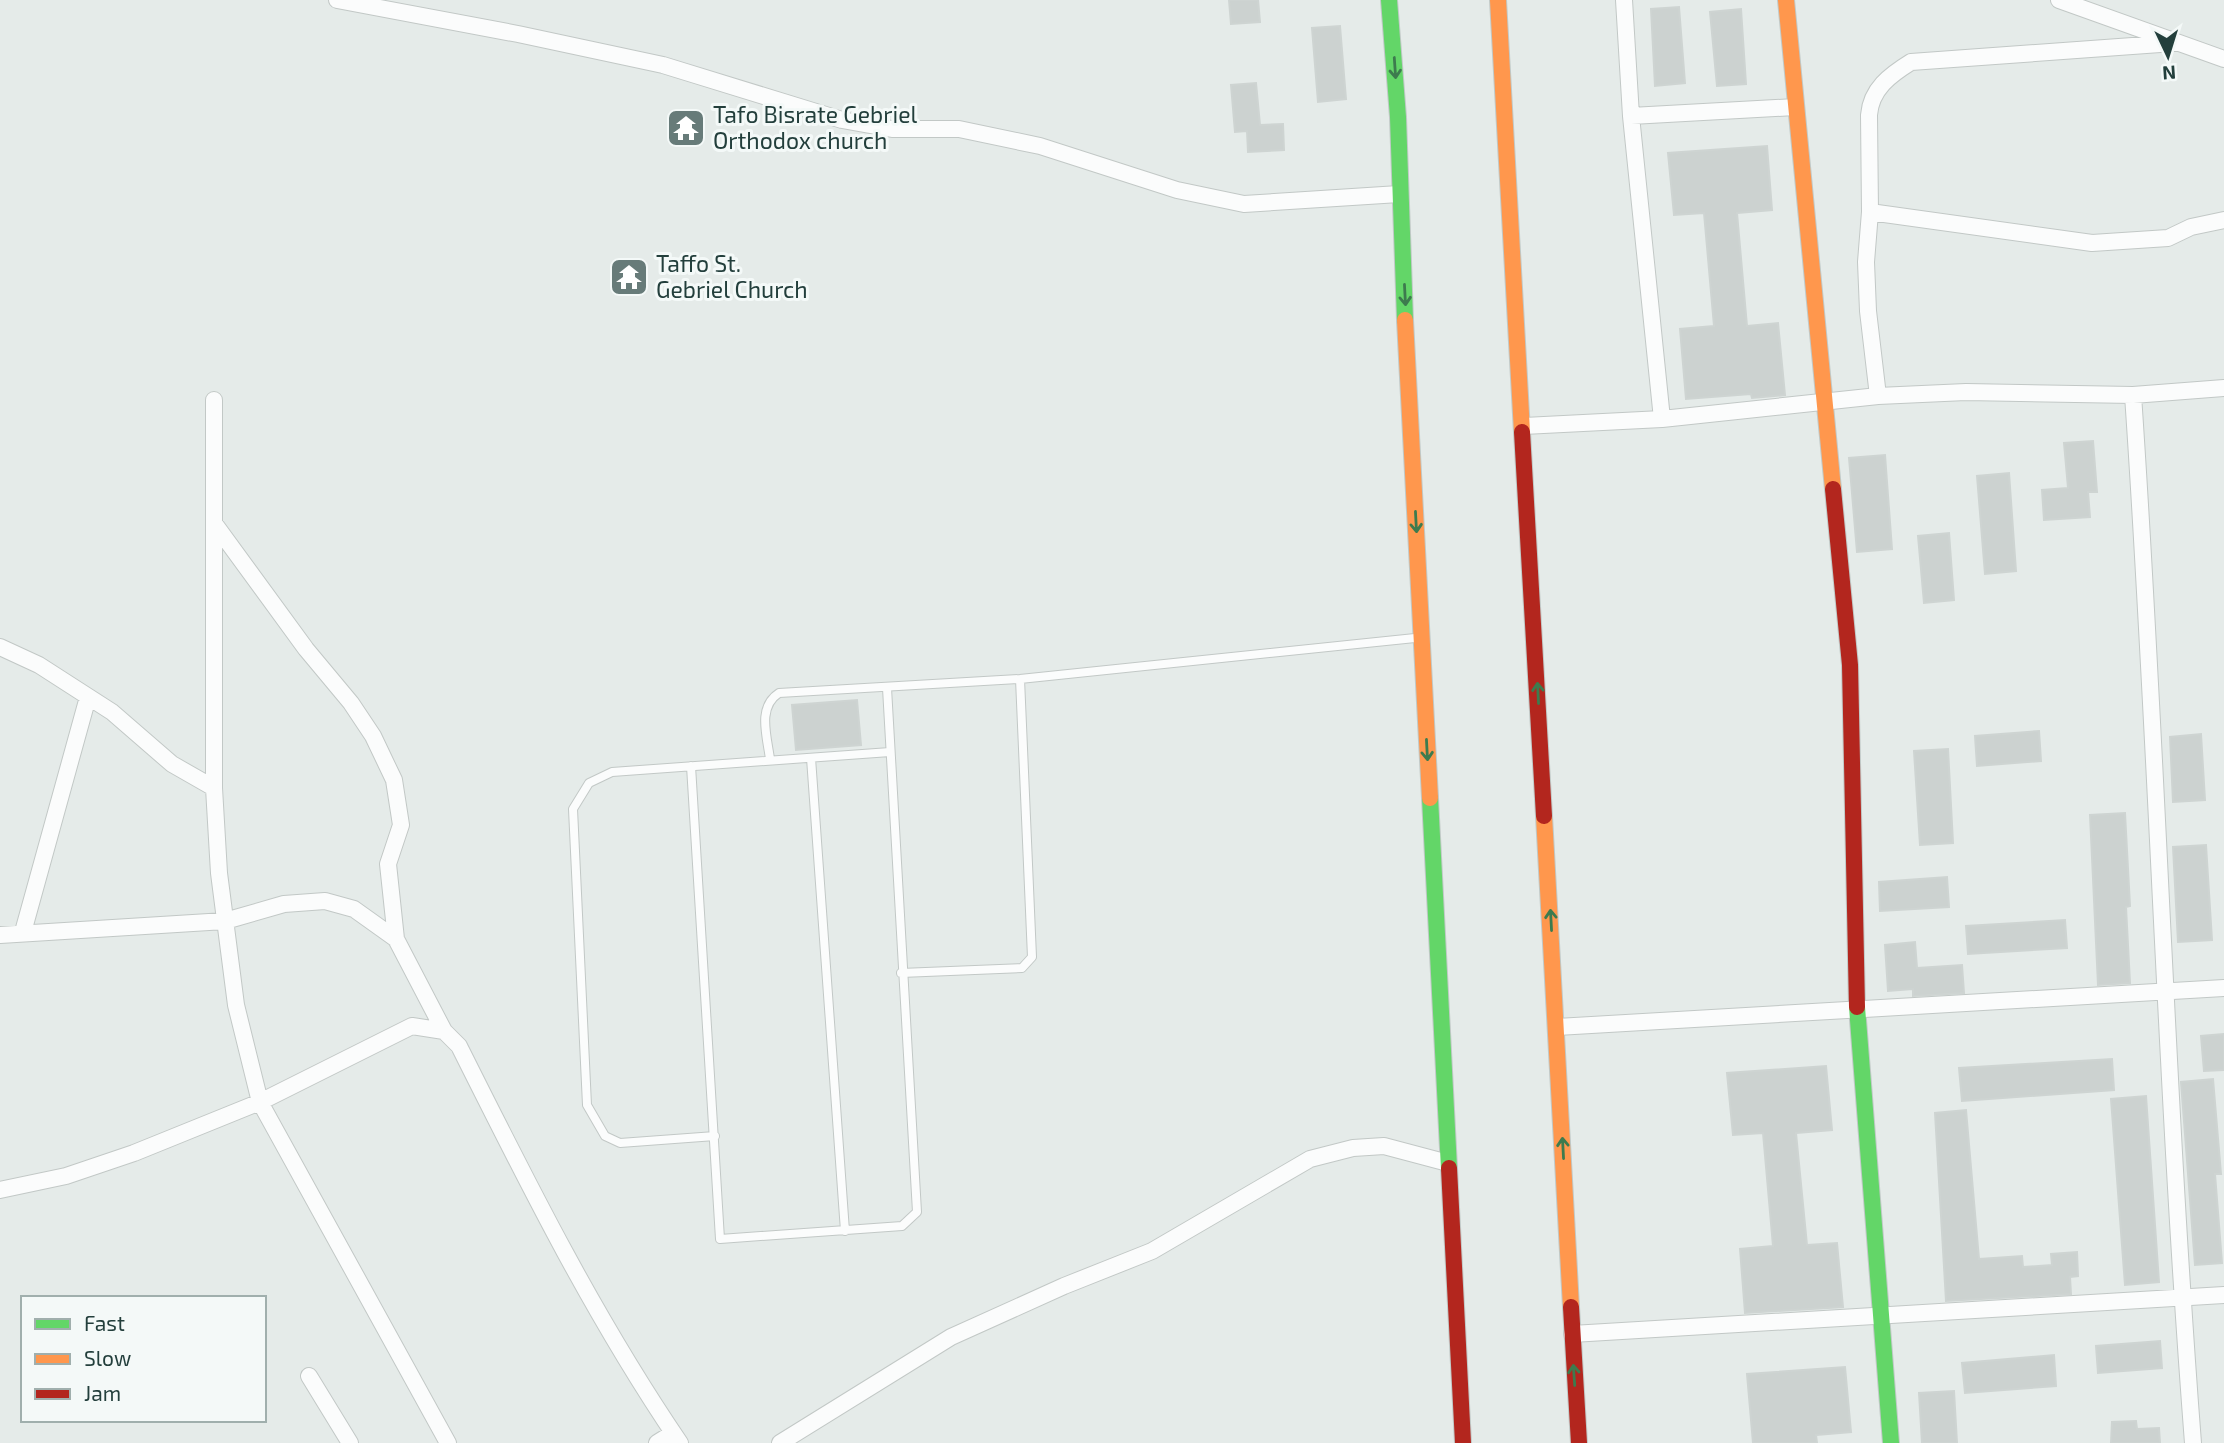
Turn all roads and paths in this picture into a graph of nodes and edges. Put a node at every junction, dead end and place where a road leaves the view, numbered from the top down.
1 (337, 0) edge
2 (1389, 0) edge
3 (1499, 0) edge
4 (1624, 0) edge
5 (1786, 0) edge
6 (2059, 0) edge
7 (2174, 43) junction
8 (2224, 59) edge
9 (1795, 107) junction
10 (1631, 116) junction
11 (1399, 194) junction
12 (1870, 212) junction
13 (2224, 220) edge
14 (2224, 388) edge
15 (2133, 395) junction
16 (1878, 396) junction
17 (214, 400) dead end
18 (1822, 404) junction
19 (1662, 419) junction
20 (1522, 426) junction
21 (214, 523) junction
22 (1422, 637) junction
23 (0, 647) edge
24 (1020, 679) junction
25 (887, 688) junction
26 (88, 697) junction
27 (890, 752) junction
28 (811, 758) junction
29 (770, 759) junction
30 (691, 766) junction
31 (215, 788) junction
32 (225, 921) junction
33 (23, 932) junction
34 (0, 935) edge
35 (396, 939) junction
36 (901, 973) junction
37 (2224, 988) edge
38 (2166, 992) junction
39 (1857, 1012) junction
40 (1557, 1027) junction
41 (444, 1031) junction
42 (260, 1102) junction
43 (715, 1136) junction
44 (1448, 1163) junction
45 (0, 1190) edge
46 (845, 1231) junction
47 (2224, 1295) edge
48 (2182, 1299) junction
49 (1882, 1316) junction
50 (1572, 1334) junction
51 (309, 1376) dead end
52 (677, 1438) edge
53 (350, 1443) edge
54 (448, 1443) edge
55 (657, 1443) edge
56 (780, 1443) edge
57 (1463, 1443) edge
58 (1579, 1443) edge
59 (1891, 1443) edge
60 (2193, 1443) edge

1 - 11 street
2 -> 11 main road
3 - 20 main road
4 - 10 street
5 - 9 main road
6 - 7 street
7 - 8 street
7 - 12 street
9 - 10 street
9 - 18 main road
10 - 19 street
11 -> 22 main road
12 - 13 street
12 - 16 street
14 - 15 street
15 - 16 street
15 - 38 street
16 - 18 street
17 - 21 street
18 - 19 street
18 - 39 main road
19 - 20 street
40 -> 20 main road
21 - 31 street
21 - 35 street
22 - 24 lane
22 -> 44 main road
23 - 26 street
24 - 25 lane
24 - 36 lane
25 - 27 lane
25 - 29 lane
26 - 31 street
26 - 33 street
27 - 28 lane
27 - 36 lane
28 - 29 lane
28 - 46 lane
29 - 30 lane
30 - 43 lane
30 - 43 lane
31 - 32 street
32 - 33 street
32 - 35 street
32 - 42 street
33 - 34 street
35 - 41 street
36 - 46 lane
37 - 38 street
38 - 39 street
38 - 48 street
39 - 40 street
39 - 49 main road
50 -> 40 main road
41 - 42 street
41 - 52 street
42 - 45 street
42 - 54 street
43 - 46 lane
44 - 56 street
44 - 57 main road
47 - 48 street
48 - 49 street
48 - 60 street
49 - 50 street
49 - 59 main road
58 -> 50 main road
51 - 53 street
52 - 55 street

